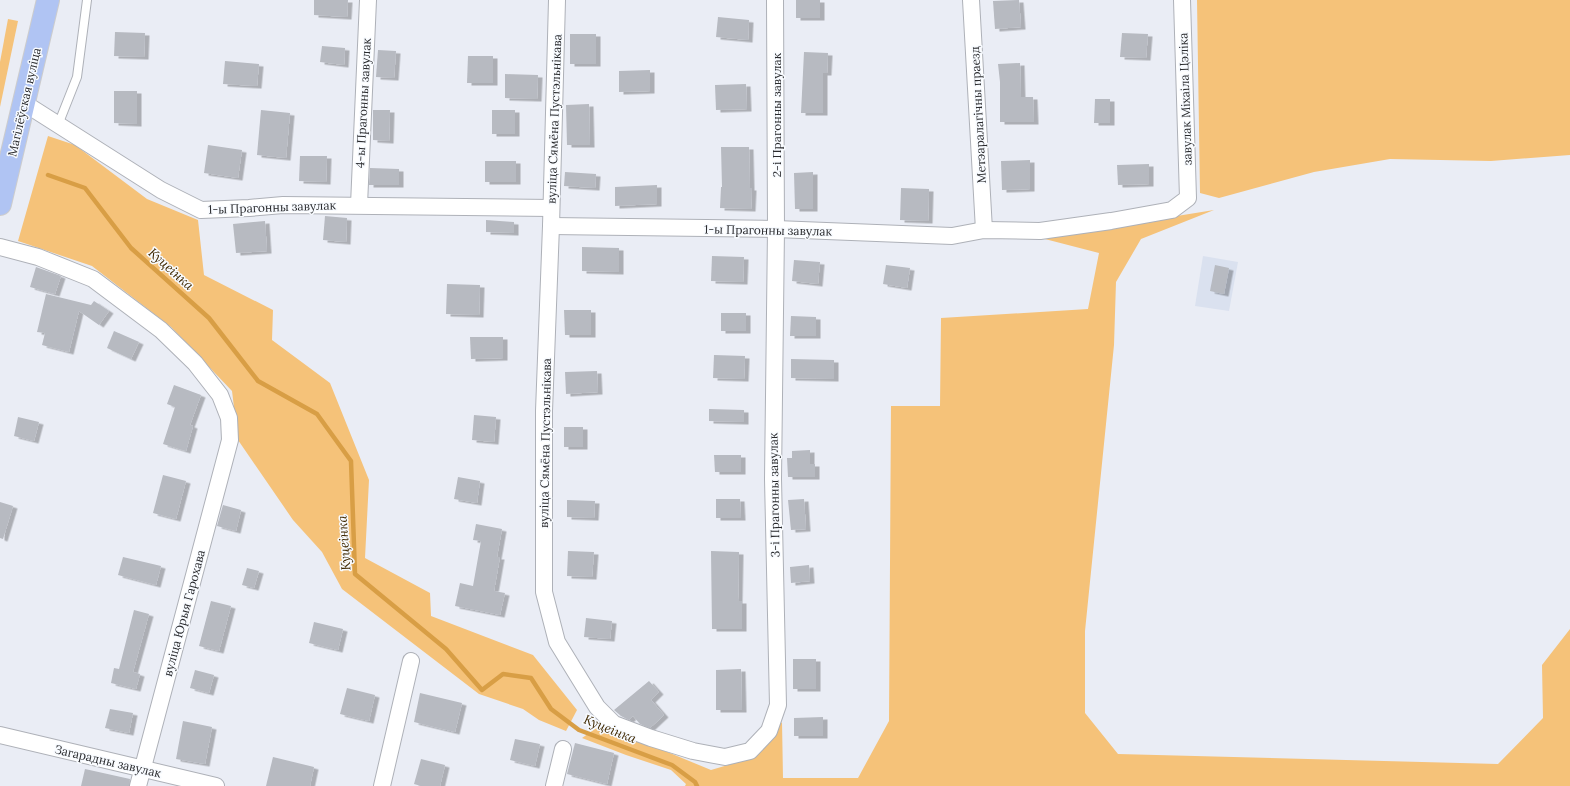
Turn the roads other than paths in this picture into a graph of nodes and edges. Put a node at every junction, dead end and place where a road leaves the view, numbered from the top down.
1 (48, 0) edge
2 (87, 0) edge
3 (368, 0) edge
4 (557, 0) edge
5 (775, 0) edge
6 (971, 0) edge
7 (1182, 0) edge
8 (24, 103) junction
9 (58, 125) junction
10 (1188, 198) joint
11 (0, 204) edge
12 (359, 205) junction
13 (551, 208) junction
14 (551, 226) junction
15 (776, 229) junction
16 (984, 230) junction
17 (0, 247) edge
18 (411, 661) dead end
19 (0, 735) edge
20 (563, 749) dead end
21 (750, 751) joint
22 (142, 769) junction
23 (138, 786) edge
24 (216, 786) edge
25 (382, 786) edge
26 (554, 786) edge

1 - 8 main road, Магілёўская вуліца
2 - 9 lane
3 - 12 street, 4-ы Прагонны завулак
4 - 13 street, вуліца Сямёна Пустэльнікава
5 - 15 street, 2-і Прагонны завулак
6 - 16 street, Метэаралагічны праезд
7 - 10 street, завулак Міхаіла Цэліка
8 - 9 street, 1-ы Прагонны завулак
8 - 11 main road, Магілёўская вуліца
9 - 12 street, 1-ы Прагонны завулак
10 - 16 street, 1-ы Прагонны завулак
12 - 13 street, 1-ы Прагонны завулак
13 - 14 street, вуліца Сямёна Пустэльнікава
14 - 15 street, 1-ы Прагонны завулак
14 - 21 street, вуліца Сямёна Пустэльнікава
15 - 16 street, 1-ы Прагонны завулак
15 - 21 street, 3-і Прагонны завулак
17 - 22 street, вуліца Юрыя Гарохава
18 - 25 street
19 - 22 street, Загарадны завулак
20 - 26 street
22 - 23 street, вуліца Юрыя Гарохава
22 - 24 street, Загарадны завулак

